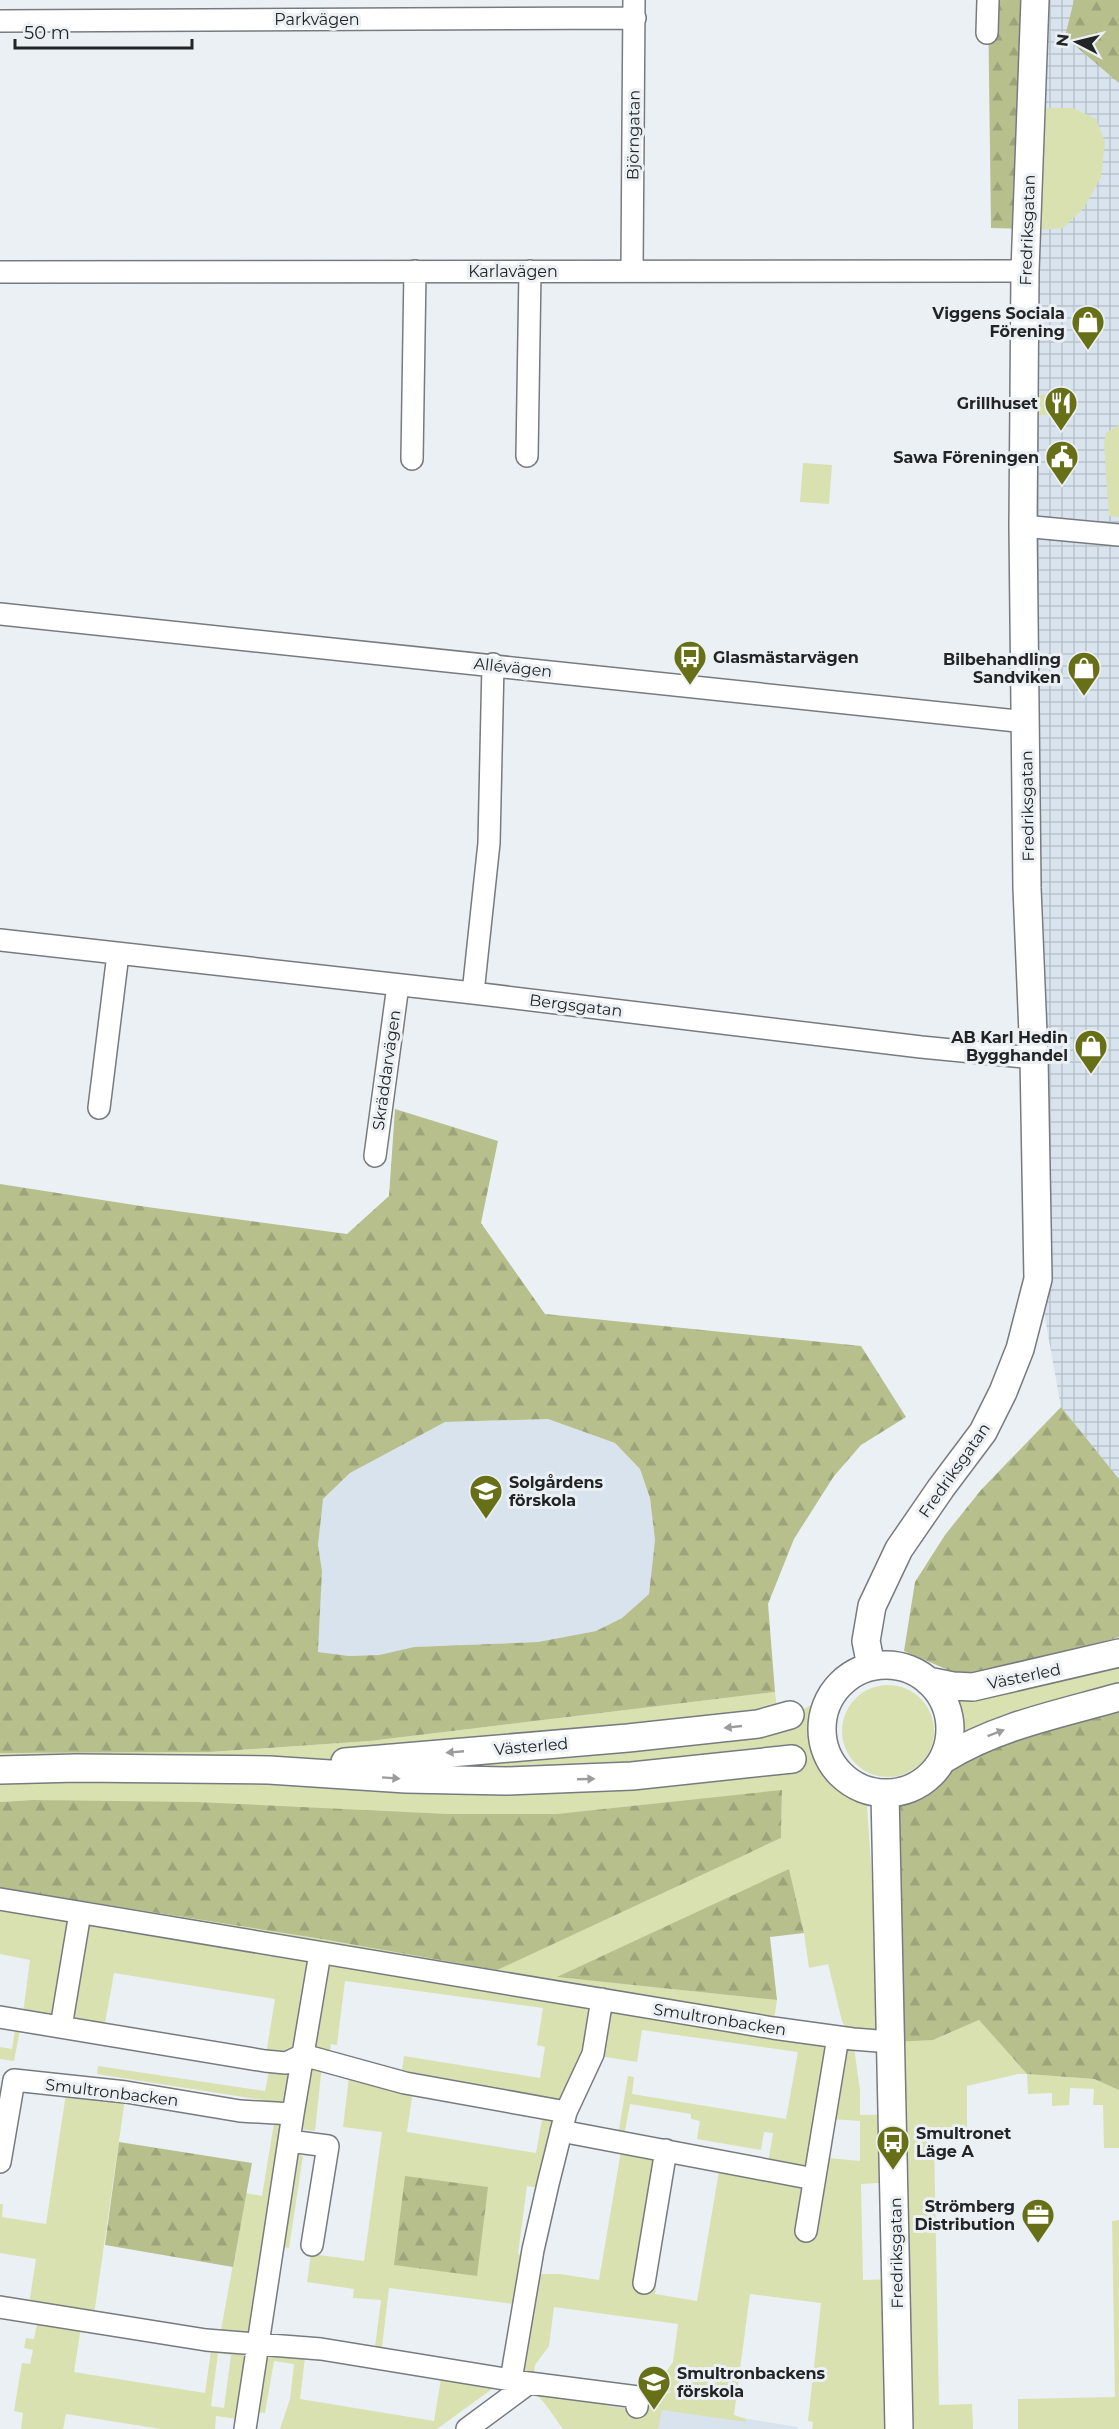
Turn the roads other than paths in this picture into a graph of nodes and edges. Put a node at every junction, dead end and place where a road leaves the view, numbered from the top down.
1 (988, 0) edge
2 (1035, 0) edge
3 (635, 9) edge
4 (0, 21) edge
5 (987, 33) dead end
6 (632, 270) junction
7 (415, 271) junction
8 (530, 271) junction
9 (1025, 271) junction
10 (0, 272) edge
11 (526, 456) dead end
12 (412, 459) dead end
13 (1023, 526) junction
14 (1119, 535) edge
15 (0, 614) edge
16 (493, 664) junction
17 (1026, 722) junction
18 (0, 940) edge
19 (118, 954) junction
20 (398, 985) junction
21 (473, 993) junction
22 (1034, 1058) junction
23 (99, 1108) dead end
24 (375, 1156) dead end
25 (1119, 1653) edge
26 (877, 1666) junction
27 (928, 1681) junction
28 (831, 1696) junction
29 (1119, 1697) edge
30 (944, 1759) junction
31 (833, 1766) junction
32 (0, 1770) edge
33 (269, 1770) junction
34 (876, 1792) junction
35 (0, 1899) edge
36 (80, 1913) junction
37 (320, 1953) junction
38 (602, 1999) junction
39 (0, 2017) edge
40 (61, 2027) junction
41 (838, 2037) junction
42 (891, 2042) junction
43 (303, 2055) junction
44 (293, 2114) junction
45 (564, 2122) junction
46 (289, 2141) junction
47 (666, 2150) junction
48 (0, 2162) edge
49 (814, 2179) junction
50 (806, 2231) dead end
51 (312, 2245) dead end
52 (644, 2283) dead end
53 (0, 2307) edge
54 (258, 2344) junction
55 (520, 2381) junction
56 (637, 2407) dead end
57 (245, 2429) edge
58 (467, 2429) edge
59 (899, 2429) edge

1 - 5 street
2 - 9 street, Fredriksgatan
3 - 4 street, Parkvägen
3 - 6 street, Björngatan
6 - 8 street, Karlavägen
6 - 9 street, Karlavägen
7 - 8 street, Karlavägen
7 - 10 street, Karlavägen
7 - 12 street
8 - 11 street
9 - 13 street, Fredriksgatan
13 - 14 street
13 - 17 street, Fredriksgatan
15 - 16 street, Allévägen
16 - 17 street, Allévägen
16 - 21 street
17 - 22 street, Fredriksgatan
18 - 19 street, Bergsgatan
19 - 20 street, Bergsgatan
19 - 23 street
20 - 21 street, Bergsgatan
20 - 24 street, Skräddarvägen
21 - 22 street, Bergsgatan
22 - 26 street, Fredriksgatan
25 - 27 street, Västerled
26 - 27 street
26 - 28 street
27 - 30 street
28 - 31 street
28 -> 33 street, Västerled
30 -> 29 street
30 - 34 street
33 -> 31 street, Västerled
31 - 34 street
32 - 33 street, Västerled
34 - 42 street, Fredriksgatan
35 - 36 street, Smultronbacken
36 - 37 street, Smultronbacken
36 - 40 street
37 - 38 street, Smultronbacken
37 - 43 street
38 - 41 street, Smultronbacken
38 - 45 street
39 - 40 street
40 - 43 street
41 - 42 street, Smultronbacken
41 - 49 street
42 - 59 street, Fredriksgatan
43 - 44 street
43 - 45 street
44 - 46 street
44 - 48 street, Smultronbacken
45 - 47 street
45 - 55 street
46 - 51 street
46 - 54 street
47 - 49 street
47 - 52 street
49 - 50 street
53 - 54 street
54 - 55 street
54 - 57 street
55 - 56 street
55 - 58 street

